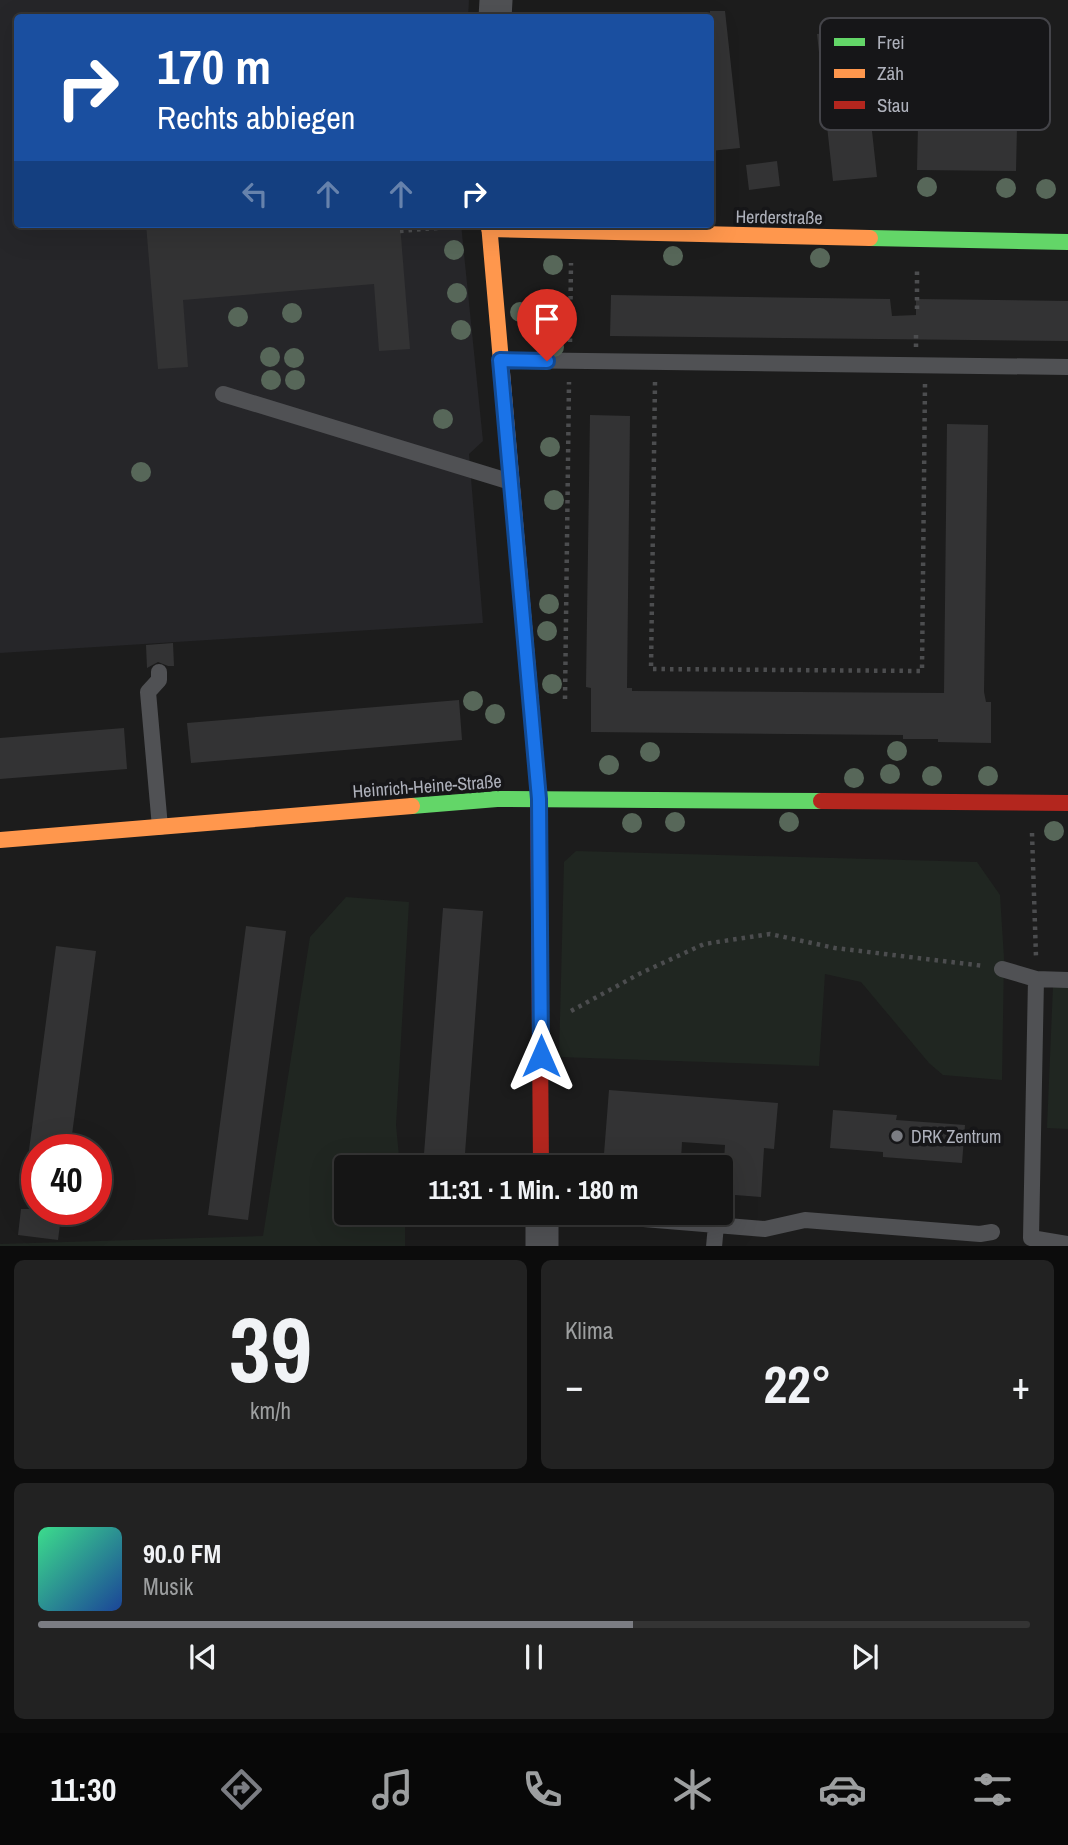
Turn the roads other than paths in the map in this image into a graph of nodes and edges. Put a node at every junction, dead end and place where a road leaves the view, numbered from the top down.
1 (489, 228) edge
2 (510, 228) edge
3 (1068, 243) edge
4 (500, 360) junction
5 (1068, 367) edge
6 (223, 394) dead end
7 (511, 482) junction
8 (159, 672) dead end
9 (539, 799) junction
10 (1068, 803) edge
11 (160, 827) junction
12 (0, 840) edge
13 (1002, 969) road end
14 (1036, 979) junction
15 (1068, 980) edge
16 (541, 1155) edge
17 (542, 1225) edge
18 (716, 1225) joint
19 (992, 1232) dead end
20 (1068, 1244) edge
21 (542, 1246) edge
22 (714, 1246) edge

1 - 4 street
2 - 3 street, Herderstraße
4 - 5 lane
4 - 7 street
6 - 7 lane
7 - 9 street
8 - 11 lane
9 - 10 street, Heinrich-Heine-Straße
9 - 11 street, Heinrich-Heine-Straße
9 - 16 street
11 - 12 street, Heinrich-Heine-Straße
13 - 14 lane
14 - 15 lane
14 - 20 lane
17 - 21 street
18 - 19 lane
18 - 22 lane

